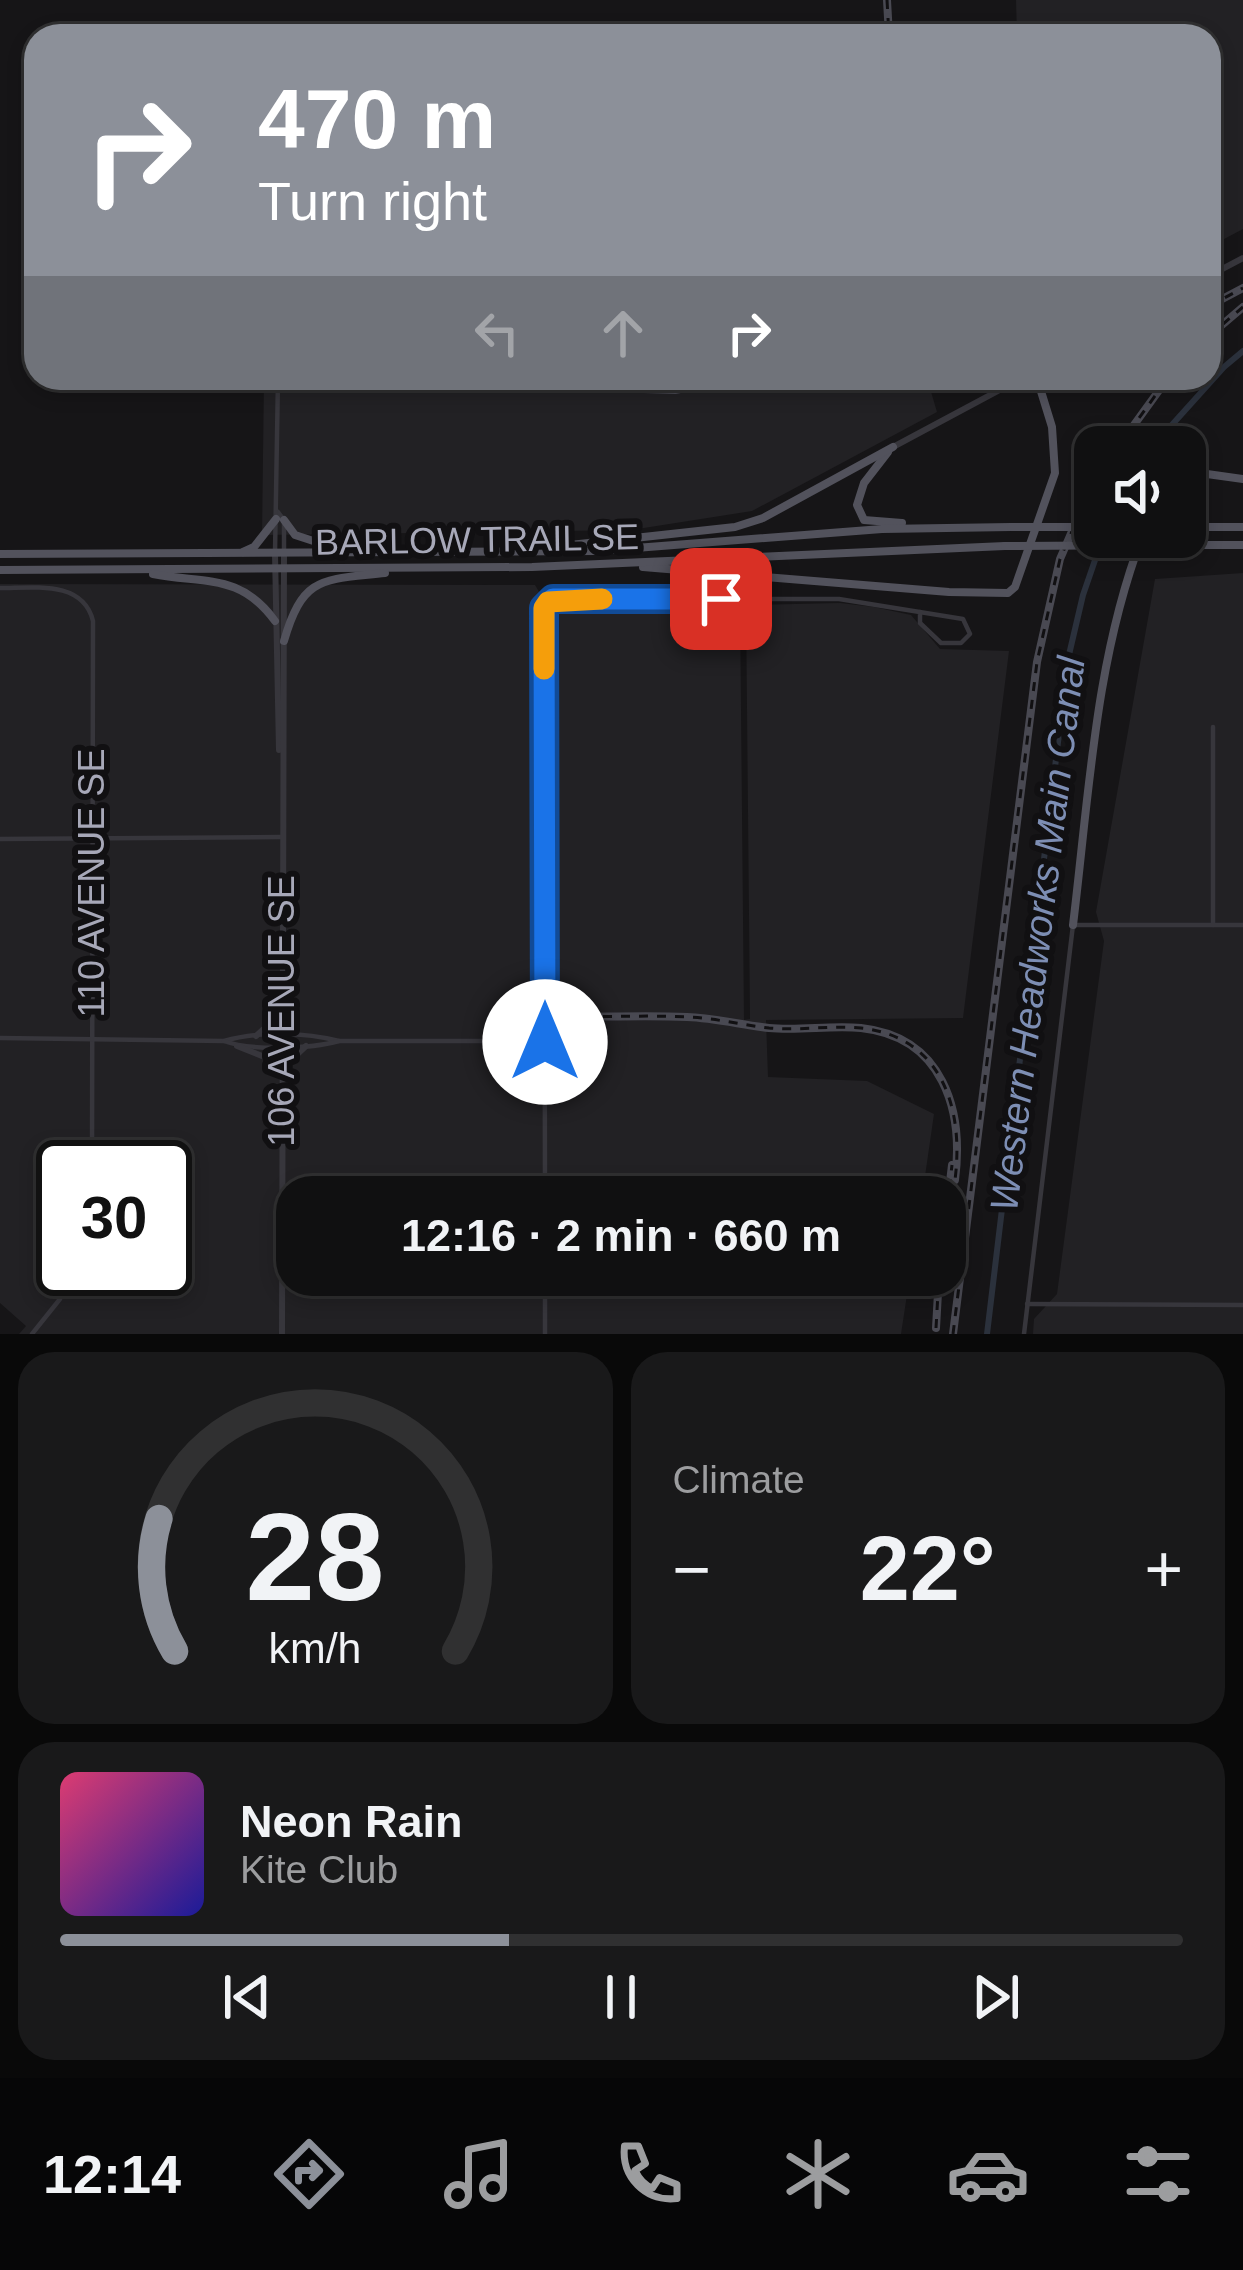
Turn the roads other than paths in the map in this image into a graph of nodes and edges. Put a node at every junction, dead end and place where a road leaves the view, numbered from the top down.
1 (278, 390) edge
2 (1000, 390) edge
3 (1042, 390) edge
4 (893, 447) junction
5 (1206, 475) edge
6 (1243, 478) edge
7 (279, 517) junction
8 (944, 526) junction
9 (1074, 527) edge
10 (1206, 527) edge
11 (1243, 527) edge
12 (1243, 545) edge
13 (518, 551) junction
14 (242, 553) junction
15 (279, 553) junction
16 (348, 553) junction
17 (0, 554) edge
18 (1134, 558) edge
19 (629, 564) junction
20 (425, 568) junction
21 (279, 569) junction
22 (0, 570) edge
23 (134, 570) junction
24 (0, 588) edge
25 (920, 612) junction
26 (275, 622) junction
27 (284, 640) junction
28 (1213, 727) dead end
29 (280, 760) junction
30 (280, 837) junction
31 (91, 838) junction
32 (0, 839) edge
33 (1214, 925) junction
34 (1243, 925) edge
35 (1073, 926) junction
36 (281, 1000) junction
37 (256, 1036) junction
38 (0, 1038) edge
39 (91, 1040) junction
40 (224, 1041) junction
41 (281, 1041) junction
42 (339, 1041) junction
43 (545, 1041) junction
44 (237, 1046) junction
45 (306, 1046) junction
46 (281, 1077) junction
47 (92, 1140) edge
48 (545, 1176) edge
49 (62, 1296) edge
50 (545, 1296) edge
51 (1027, 1304) junction
52 (1243, 1305) edge
53 (32, 1334) edge
54 (281, 1334) edge
55 (545, 1334) edge
56 (1024, 1334) edge

1 - 7 street, 106 AVENUE SE
2 - 4 street
3 - 19 main road
4 - 8 main road
4 - 13 main road
5 - 6 main road
7 - 14 main road
7 - 15 street, 106 AVENUE SE
7 - 16 main road
8 - 9 main road, BARLOW TRAIL SE, bridge
8 - 13 main road, BARLOW TRAIL SE
10 - 11 main road
12 - 19 main road, BARLOW TRAIL SE, bridge
13 - 16 main road, BARLOW TRAIL SE
14 - 15 main road, BARLOW TRAIL SE
14 - 17 main road, BARLOW TRAIL SE
15 - 16 main road, BARLOW TRAIL SE
15 - 21 street, 106 AVENUE SE
18 - 35 main road
19 - 20 main road, BARLOW TRAIL SE
20 - 21 main road, BARLOW TRAIL SE
20 - 27 main road
21 - 23 main road, BARLOW TRAIL SE
21 - 26 street, 106 AVENUE SE
21 - 27 street, 106 AVENUE SE
22 - 23 main road, BARLOW TRAIL SE
23 - 26 main road
24 - 31 street, 110 AVENUE SE
25 - 25 street
25 - 43 street
26 - 29 street, 106 AVENUE SE
27 - 29 street, 106 AVENUE SE
28 - 33 street
29 - 30 street, 106 AVENUE SE
30 - 31 street
30 - 36 street, 106 AVENUE SE
31 - 32 street
31 - 39 street, 110 AVENUE SE
33 - 34 street
33 - 35 street
35 - 51 street
36 - 37 street
36 - 41 street, 106 AVENUE SE
37 - 40 street
37 - 41 street
38 - 39 street
39 - 40 street
39 - 47 street, 110 AVENUE SE
40 - 44 street
41 - 42 street
41 - 44 street
41 - 45 street
41 - 46 street, 106 AVENUE SE
42 - 43 street
42 - 45 street
43 - 48 street
44 - 46 street
45 - 46 street
46 - 54 street, 106 AVENUE SE
49 - 53 street
50 - 55 street
51 - 52 street
51 - 56 street

